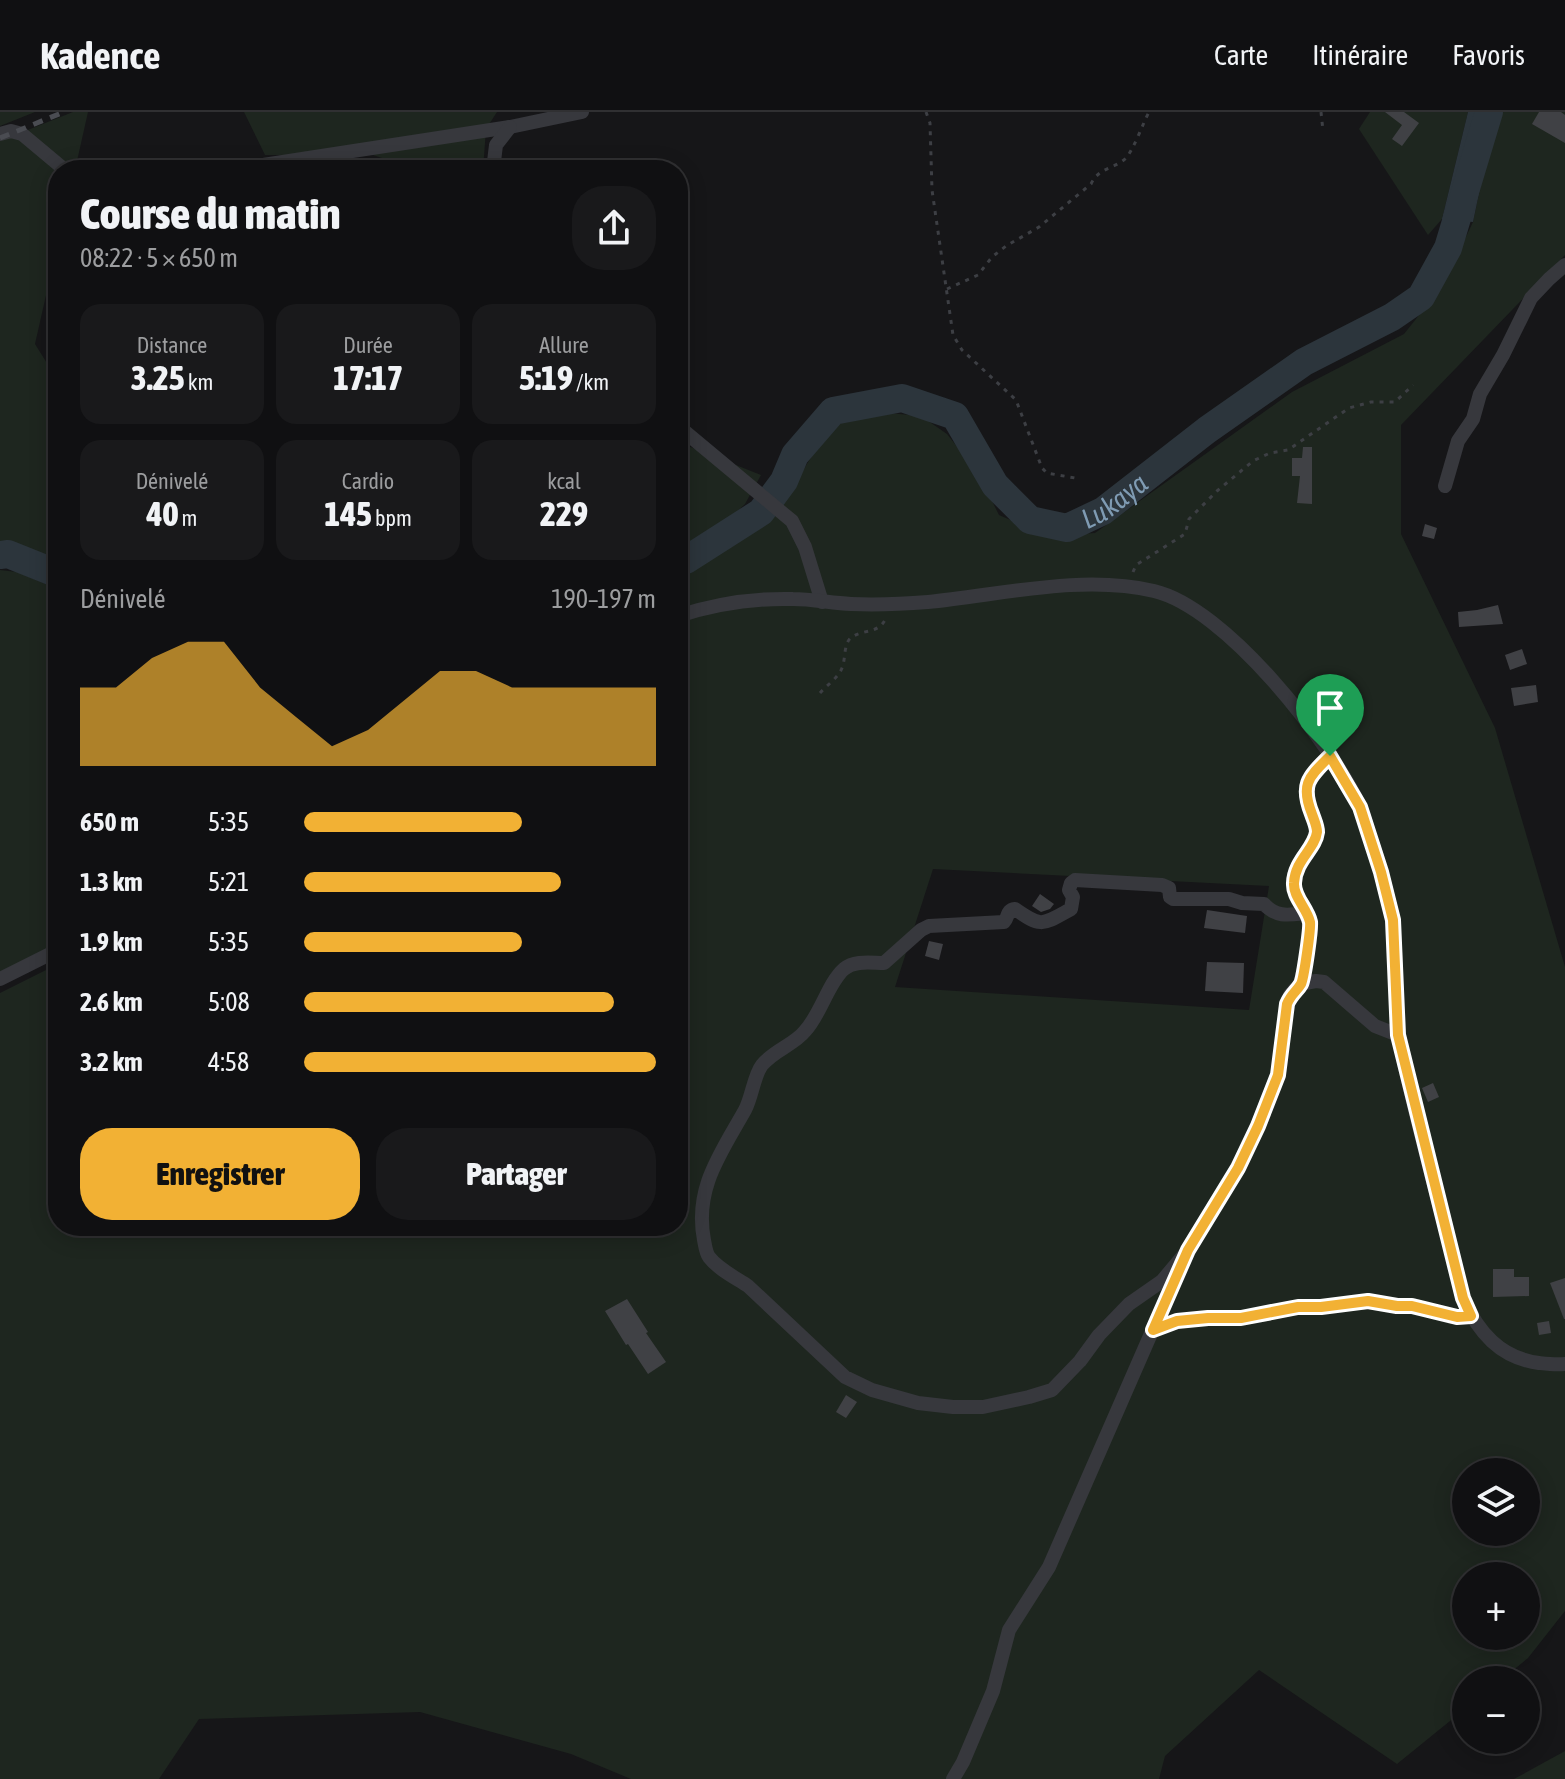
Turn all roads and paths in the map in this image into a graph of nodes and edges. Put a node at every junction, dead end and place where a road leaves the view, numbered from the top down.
1 (582, 112) edge
2 (926, 112) edge
3 (1149, 112) edge
4 (1321, 112) edge
5 (510, 127) junction
6 (1323, 131) dead end
7 (0, 134) edge
8 (53, 160) edge
9 (300, 160) edge
10 (494, 160) edge
11 (1565, 265) edge
12 (947, 289) junction
13 (1413, 385) dead end
14 (688, 434) edge
15 (1075, 478) dead end
16 (1445, 486) dead end
17 (1129, 587) junction
18 (822, 602) junction
19 (898, 603) junction
20 (688, 613) edge
21 (820, 693) dead end
22 (1330, 756) junction
23 (1306, 913) junction
24 (48, 955) edge
25 (0, 979) edge
26 (1300, 985) junction
27 (1398, 1035) junction
28 (1188, 1250) junction
29 (1471, 1316) junction
30 (1153, 1330) junction
31 (1565, 1364) edge
32 (953, 1779) edge

1 - 5 street
2 - 12 path
3 - 12 path
4 - 6 path
5 - 9 street
5 - 10 street
7 - 8 street
11 - 16 street
12 - 15 path
13 - 17 path
14 - 18 street
17 - 19 street
17 - 22 street
18 - 19 street
18 - 20 street
19 - 21 path
22 - 23 street
22 - 27 street
23 - 26 street
23 - 28 street
24 - 25 street
26 - 27 street
26 - 28 street
27 - 29 street
28 - 30 street
29 - 30 street
29 - 31 street
30 - 32 street

